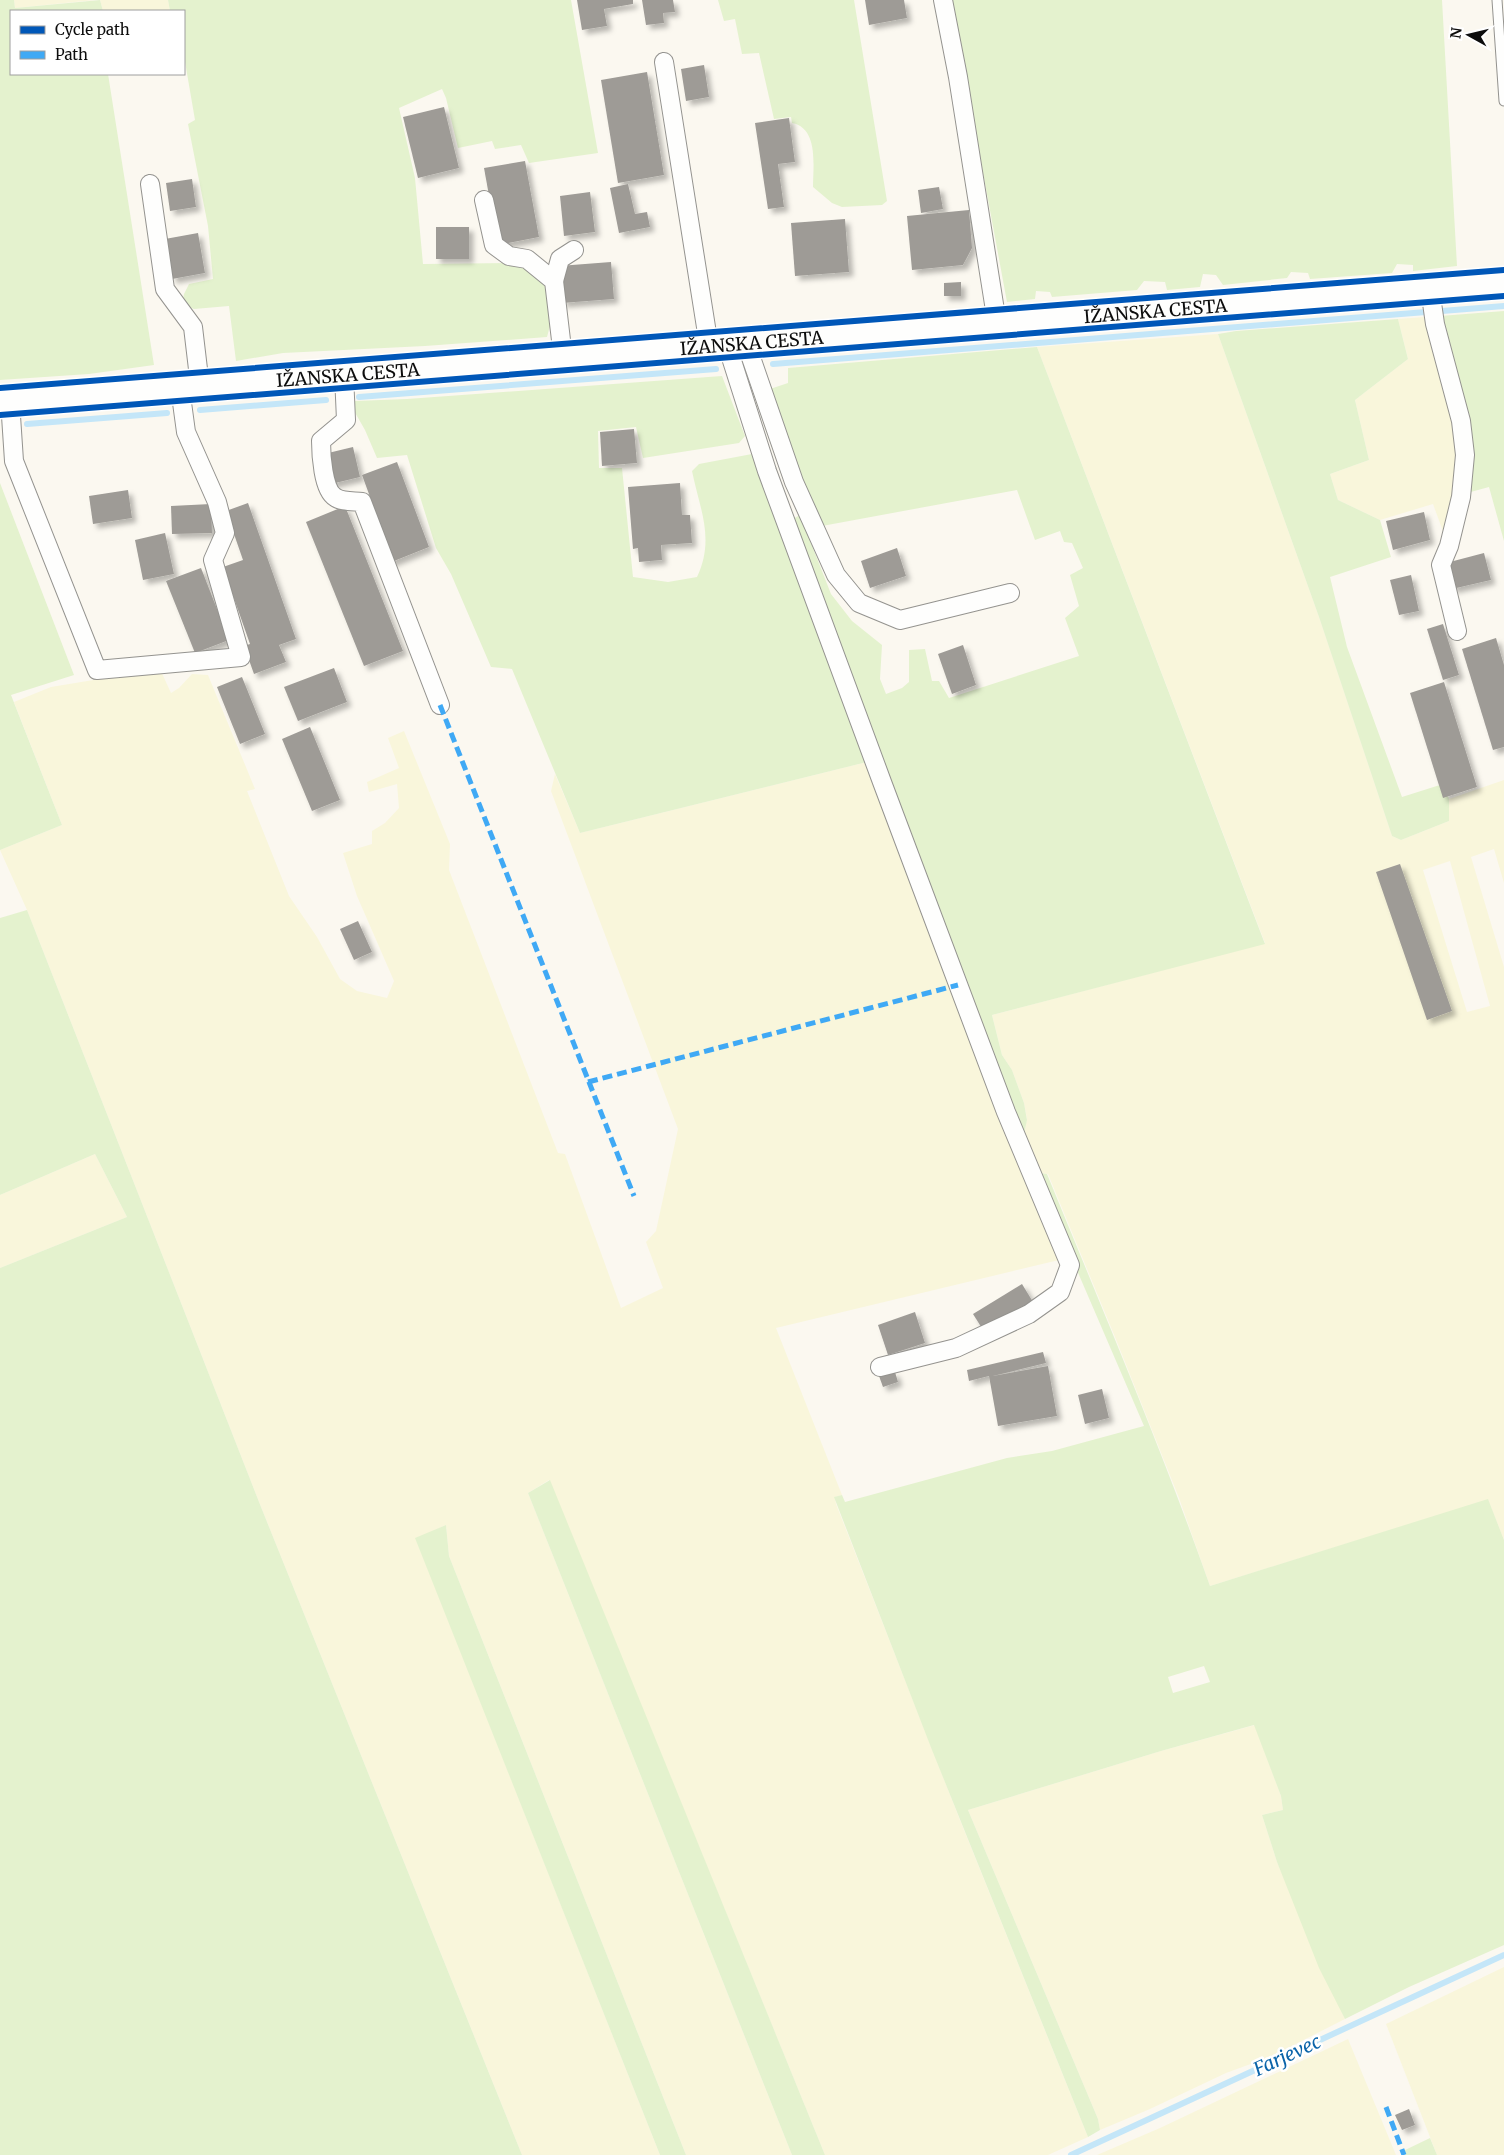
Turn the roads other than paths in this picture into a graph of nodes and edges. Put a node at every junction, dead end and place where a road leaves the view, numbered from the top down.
1 (943, 0) edge
2 (1497, 0) edge
3 (664, 62) dead end
4 (1504, 101) edge
5 (150, 184) dead end
6 (484, 200) dead end
7 (574, 250) dead end
8 (554, 281) junction
9 (1504, 283) edge
10 (1430, 289) junction
11 (997, 324) junction
12 (727, 345) junction
13 (563, 358) junction
14 (344, 375) junction
15 (190, 387) junction
16 (5, 402) edge
17 (1010, 593) dead end
18 (1458, 631) dead end
19 (440, 705) dead end
20 (880, 1367) dead end

1 - 11 street
2 - 4 lane
3 - 12 street
5 - 15 street
6 - 8 street
7 - 8 street
8 - 13 street
9 - 10 street, IŽANSKA CESTA
10 - 11 street, IŽANSKA CESTA
10 - 18 street
11 - 12 street, IŽANSKA CESTA
12 - 13 street, IŽANSKA CESTA
12 - 17 street
12 - 20 street
13 - 14 street, IŽANSKA CESTA
14 - 15 street, IŽANSKA CESTA
14 - 19 street
15 - 16 street, IŽANSKA CESTA
15 - 16 street

